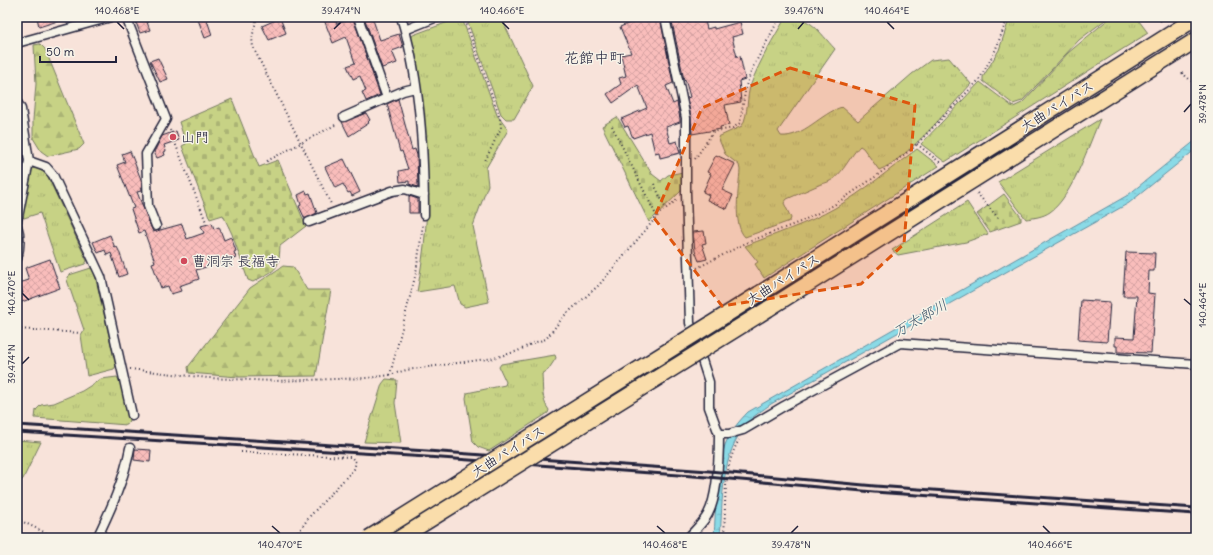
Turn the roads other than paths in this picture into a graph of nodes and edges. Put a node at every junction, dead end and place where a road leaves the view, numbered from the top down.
1 (111, 17) edge
2 (126, 17) edge
3 (358, 17) edge
4 (401, 17) edge
5 (437, 17) edge
6 (664, 17) edge
7 (405, 30) junction
8 (1194, 30) edge
9 (17, 43) edge
10 (415, 88) junction
11 (387, 98) junction
12 (17, 102) edge
13 (344, 117) road end
14 (29, 161) junction
15 (424, 195) junction
16 (424, 215) road end
17 (309, 222) dead end
18 (17, 224) edge
19 (156, 226) dead end
20 (17, 259) edge
21 (1196, 364) edge
22 (132, 415) dead end
23 (719, 434) junction
24 (130, 448) dead end
25 (97, 538) edge
26 (369, 538) edge
27 (400, 538) edge
28 (688, 538) edge

1 - 9 street
2 - 19 street
3 - 11 street
4 - 7 street
5 - 7 street
6 - 23 street
7 - 10 street
8 - 26 highway, 大曲バイパス, bridge
8 - 27 highway, 大曲バイパス, bridge
10 - 11 street
10 - 15 street
11 - 13 street
12 - 14 street
14 - 18 street
14 - 22 street
15 - 16 street
15 - 17 street
18 - 20 street
21 - 23 street
23 - 28 street
24 - 25 street

